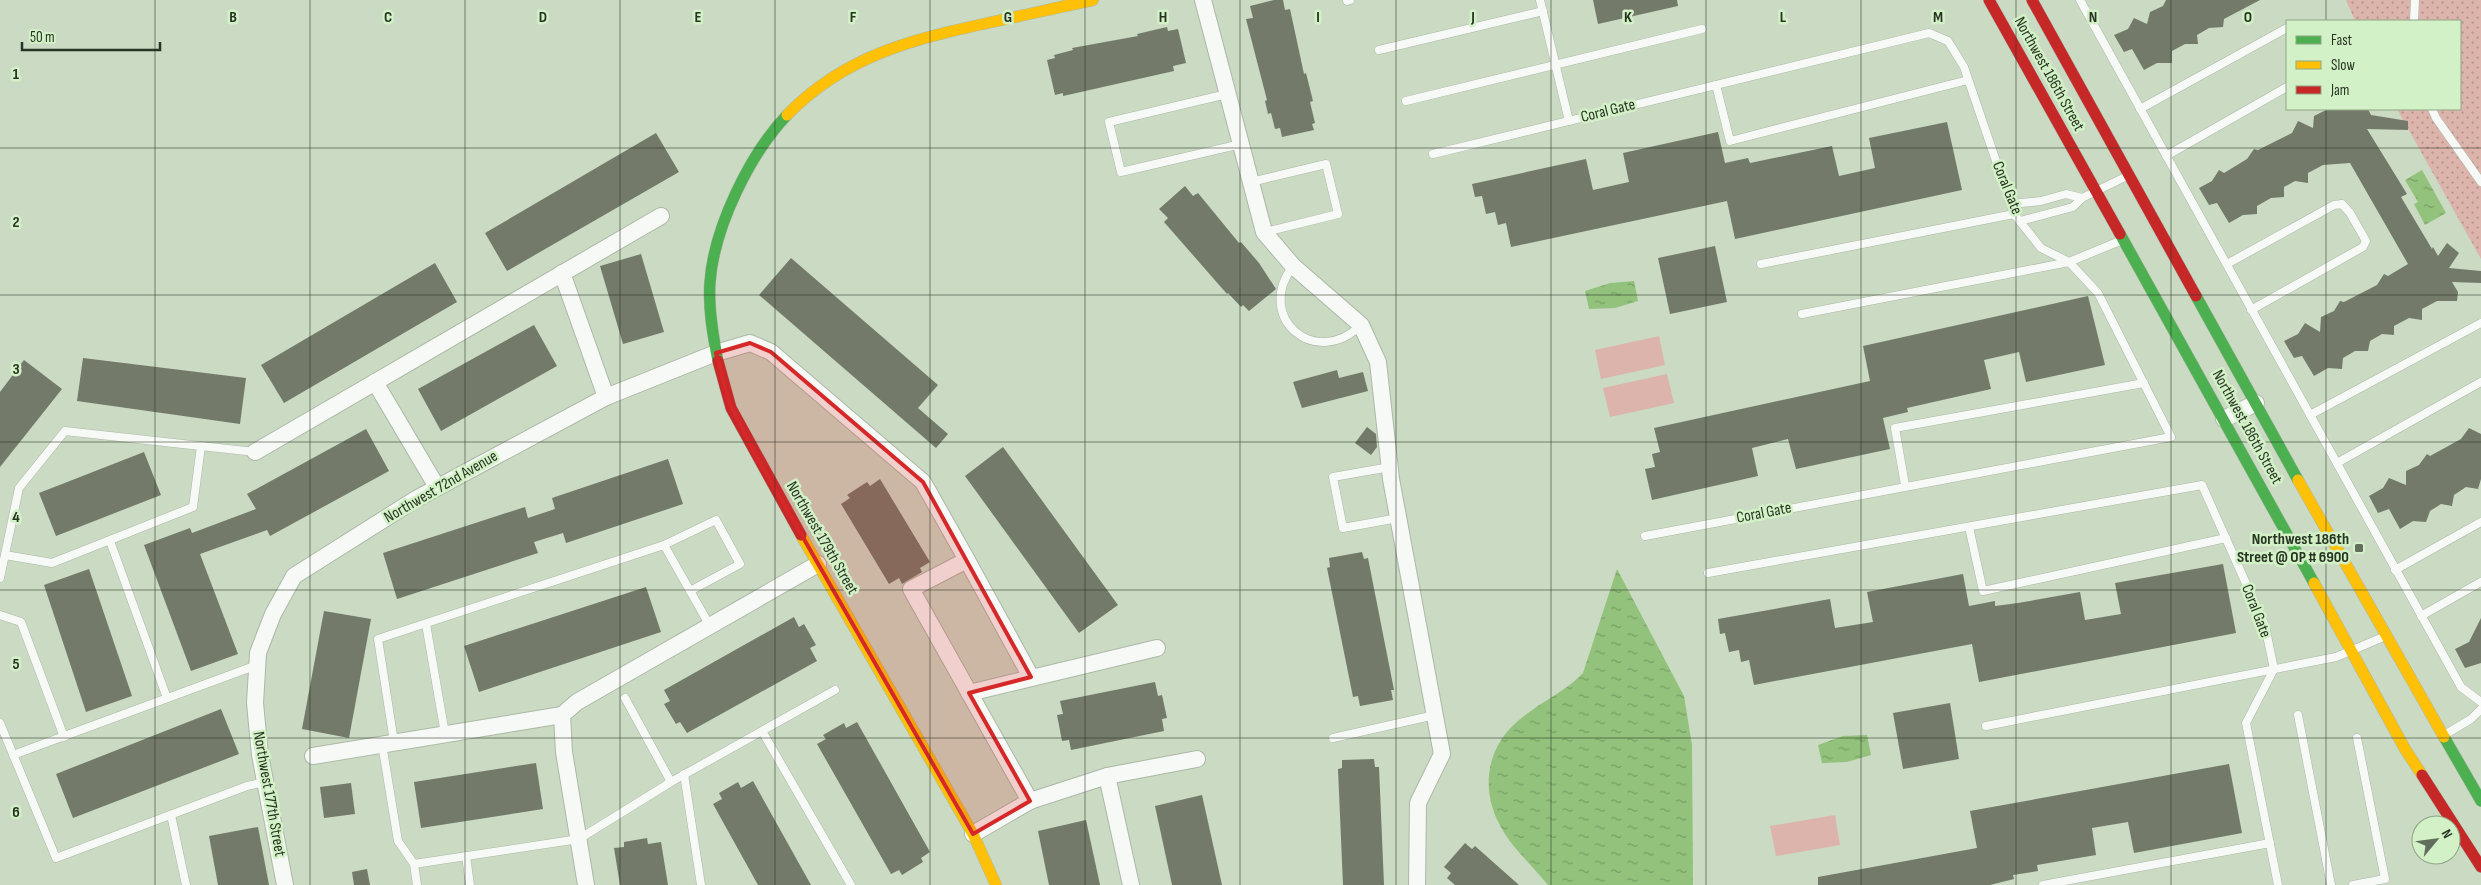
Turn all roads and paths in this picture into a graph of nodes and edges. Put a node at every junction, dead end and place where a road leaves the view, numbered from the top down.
1 (1093, 0) edge
2 (1202, 0) edge
3 (1540, 0) edge
4 (1989, 0) edge
5 (2032, 0) edge
6 (2080, 0) edge
7 (2415, 0) edge
8 (1542, 11) junction
9 (2414, 20) edge
10 (1702, 29) dead end
11 (2286, 29) edge
12 (1379, 50) dead end
13 (1556, 65) junction
14 (1968, 80) junction
15 (1716, 85) junction
16 (2286, 88) edge
17 (1227, 94) junction
18 (1406, 101) dead end
19 (2140, 109) junction
20 (2432, 110) edge
21 (1570, 121) junction
22 (1241, 144) junction
23 (1433, 154) dead end
24 (2166, 156) junction
25 (2129, 175) junction
26 (1251, 182) junction
27 (2481, 182) edge
28 (2096, 191) junction
29 (2082, 198) junction
30 (2010, 204) junction
31 (2014, 214) junction
32 (661, 216) dead end
33 (2020, 220) junction
34 (1264, 232) junction
35 (2122, 240) junction
36 (2069, 262) junction
37 (1761, 264) dead end
38 (2227, 264) junction
39 (1293, 266) junction
40 (562, 273) junction
41 (2251, 310) junction
42 (1802, 314) dead end
43 (2481, 323) edge
44 (1361, 325) junction
45 (716, 353) junction
46 (375, 382) junction
47 (2481, 382) edge
48 (2144, 383) junction
49 (606, 397) junction
50 (2256, 403) junction
51 (2310, 415) junction
52 (2224, 419) junction
53 (201, 446) junction
54 (255, 452) joint
55 (2337, 463) junction
56 (1390, 466) junction
57 (1905, 486) junction
58 (437, 488) junction
59 (1398, 518) junction
60 (2481, 522) edge
61 (1969, 527) junction
62 (1645, 536) dead end
63 (2226, 538) junction
64 (110, 540) junction
65 (664, 546) junction
66 (5, 555) junction
67 (967, 560) junction
68 (818, 564) junction
69 (2395, 570) junction
70 (1708, 573) dead end
71 (0, 578) edge
72 (2481, 582) edge
73 (690, 591) junction
74 (0, 615) edge
75 (2421, 616) junction
76 (426, 624) junction
77 (710, 626) junction
78 (2385, 636) junction
79 (1156, 648) dead end
80 (2353, 651) junction
81 (257, 665) junction
82 (2274, 669) junction
83 (1031, 677) junction
84 (835, 690) dead end
85 (969, 693) junction
86 (167, 698) junction
87 (625, 698) dead end
88 (2481, 702) edge
89 (255, 703) joint
90 (2481, 709) edge
91 (562, 715) junction
92 (1435, 715) junction
93 (2298, 715) dead end
94 (0, 723) edge
95 (1986, 726) dead end
96 (762, 731) junction
97 (445, 734) junction
98 (2442, 736) junction
99 (64, 737) junction
100 (1332, 738) dead end
101 (2357, 738) dead end
102 (388, 743) junction
103 (14, 756) junction
104 (313, 756) dead end
105 (1197, 759) dead end
106 (684, 774) junction
107 (1107, 776) junction
108 (265, 782) junction
109 (671, 782) junction
110 (1030, 801) junction
111 (2481, 801) edge
112 (171, 815) junction
113 (973, 834) junction
114 (578, 839) junction
115 (2270, 843) junction
116 (466, 856) junction
117 (414, 864) junction
118 (2481, 867) edge
119 (186, 885) edge
120 (286, 885) edge
121 (417, 885) edge
122 (470, 885) edge
123 (586, 885) edge
124 (701, 885) edge
125 (851, 885) edge
126 (996, 885) edge
127 (1131, 885) edge
128 (1417, 885) edge
129 (2044, 885) edge
130 (2278, 885) edge
131 (2331, 885) edge
132 (2353, 885) edge

1 - 45 main road, Northwest 179th Street
2 - 17 street
3 - 8 lane
4 - 28 main road, Northwest 186th Street
5 - 25 main road, Northwest 186th Street
6 - 19 lane
7 - 9 lane
8 - 12 lane
8 - 13 lane
10 - 13 lane
11 - 19 lane
13 - 18 lane
13 - 21 lane
14 - 15 lane, Coral Gate
14 - 15 lane
14 - 30 lane, Coral Gate
15 - 21 lane, Coral Gate
16 - 24 lane
17 - 22 street
17 - 22 lane
19 - 24 lane
20 - 27 lane
21 - 23 lane, Coral Gate
22 - 26 street
24 - 38 lane
25 - 28 lane
25 - 50 main road, Northwest 186th Street
26 - 34 street
26 - 34 lane
28 - 29 lane
28 - 35 main road, Northwest 186th Street
29 - 30 lane
29 - 33 lane
30 - 31 lane, Coral Gate
31 - 33 lane, Coral Gate
31 - 37 lane
32 - 40 street
33 - 36 lane, Coral Gate
34 - 39 street
35 - 36 lane
35 - 52 main road, Northwest 186th Street
36 - 42 lane
36 - 48 lane, Coral Gate
38 - 41 lane
38 - 41 lane
39 - 44 street
39 - 44 lane
40 - 46 street
40 - 49 street
41 - 51 lane
43 - 51 lane
44 - 56 street
45 - 49 street, Northwest 72nd Avenue
45 - 67 street, Northwest 72nd Avenue
45 - 68 main road, Northwest 179th Street
46 - 54 street
46 - 58 street
47 - 55 lane
48 - 57 lane
48 - 57 lane, Coral Gate
49 - 58 street, Northwest 72nd Avenue
50 - 52 street
50 - 78 main road, Northwest 186th Street
51 - 55 lane
52 - 80 main road, Northwest 186th Street
53 - 54 lane
53 - 64 lane
53 - 66 lane
55 - 69 lane
56 - 59 street
56 - 59 lane
57 - 62 lane, Coral Gate
58 - 81 street, Northwest 72nd Avenue
59 - 92 street
60 - 69 lane
61 - 63 lane, Coral Gate
61 - 63 lane
61 - 70 lane
63 - 82 lane, Coral Gate
64 - 66 lane
64 - 86 lane
65 - 73 lane
65 - 73 lane
65 - 76 lane
66 - 71 lane
67 - 83 street, Northwest 72nd Avenue
67 - 85 street
68 - 77 street
68 - 113 main road, Northwest 179th Street
69 - 75 lane
72 - 75 lane
73 - 77 lane
74 - 99 lane
75 - 88 lane
76 - 97 lane
76 - 102 lane
77 - 91 street
78 - 80 lane
78 - 98 main road, Northwest 186th Street
79 - 83 street
80 - 82 lane
80 - 118 main road, Northwest 186th Street
81 - 86 lane
81 - 89 street, Northwest 72nd Avenue
82 - 95 lane
82 - 115 lane
83 - 85 street
84 - 96 lane
85 - 110 street
86 - 99 lane
87 - 109 lane
89 - 108 street, Northwest 177th Street
90 - 98 lane
91 - 97 street
91 - 114 street
92 - 100 lane
92 - 128 street
93 - 131 lane
94 - 103 lane
96 - 106 lane
96 - 125 lane
97 - 102 street
98 - 111 main road, Northwest 186th Street
99 - 103 lane
101 - 132 lane
102 - 104 street
102 - 117 lane
103 - 112 lane
105 - 107 street
106 - 109 lane
106 - 124 lane
107 - 110 street
107 - 127 street
108 - 112 lane
108 - 120 street, Northwest 177th Street
109 - 114 lane
110 - 113 street
112 - 119 lane
113 - 126 main road, Northwest 179th Street
114 - 116 lane
114 - 123 street
115 - 129 lane
115 - 130 lane
116 - 117 lane
116 - 122 lane
117 - 121 lane

